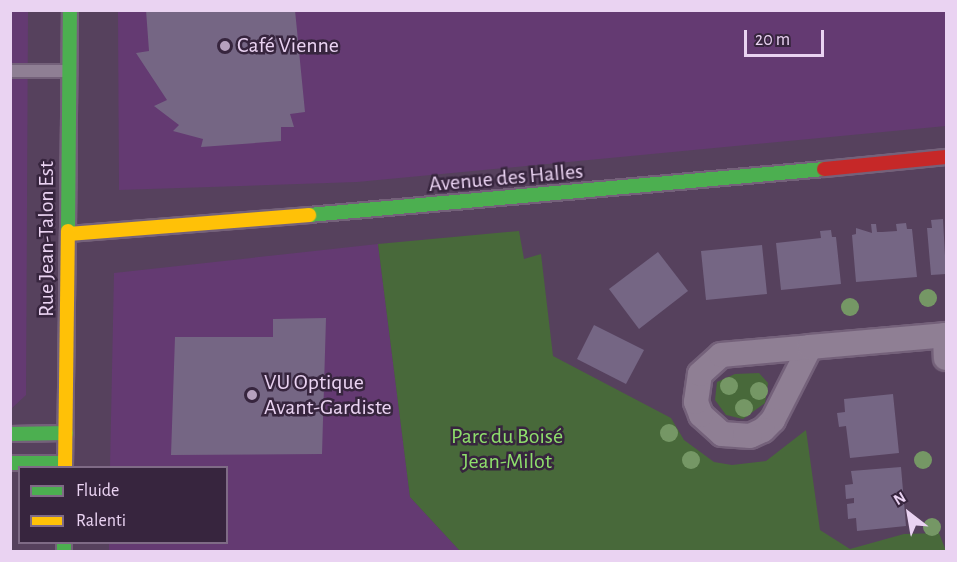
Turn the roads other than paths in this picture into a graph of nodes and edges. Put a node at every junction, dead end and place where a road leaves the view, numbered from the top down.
1 (70, 10) edge
2 (11, 71) edge
3 (69, 71) junction
4 (946, 157) edge
5 (69, 234) junction
6 (946, 343) edge
7 (810, 347) junction
8 (66, 433) junction
9 (10, 434) edge
10 (10, 463) edge
11 (65, 465) edge

1 - 3 street, Rue Jean-Talon Est
2 - 3 lane
3 - 5 street, Rue Jean-Talon Est
4 - 5 street, Avenue des Halles
5 - 8 street, Rue Jean-Talon Est
6 - 7 street
7 - 7 street
8 - 9 street
8 - 11 street, Rue Jean-Talon Est
10 - 11 street

